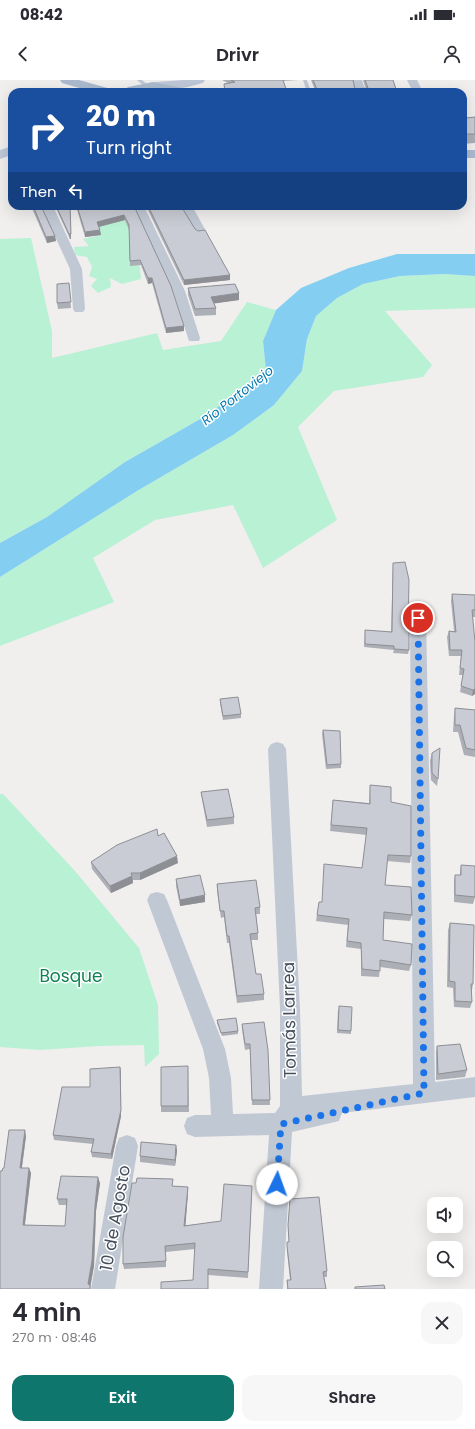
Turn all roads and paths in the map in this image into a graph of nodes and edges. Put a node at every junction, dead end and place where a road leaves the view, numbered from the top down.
1 (66, 80) edge
2 (104, 80) edge
3 (214, 80) edge
4 (193, 83) edge
5 (147, 84) edge
6 (93, 88) edge
7 (137, 88) edge
8 (170, 88) edge
9 (50, 210) edge
10 (140, 210) edge
11 (188, 210) edge
12 (200, 231) edge
13 (193, 290) edge
14 (179, 291) junction
15 (79, 309) dead end
16 (194, 338) dead end
17 (418, 618) dead end
18 (277, 749) dead end
19 (157, 900) dead end
20 (475, 1087) edge
21 (424, 1093) junction
22 (286, 1116) junction
23 (194, 1126) dead end
24 (222, 1126) junction
25 (127, 1146) dead end
26 (103, 1289) edge
27 (271, 1289) edge

1 - 6 main road
2 - 5 main road
3 - 4 main road
4 - 5 main road
5 - 7 main road
5 - 8 main road
9 - 15 street
10 - 14 street
11 - 12 street
13 - 14 street
14 - 16 street
17 - 21 street
18 - 22 street, Tomás Larrea
19 - 24 street
20 - 21 street
21 - 22 street
22 - 24 street
22 - 27 street, Tomás Larrea
23 - 24 street
25 - 26 street, 10 de Agosto

